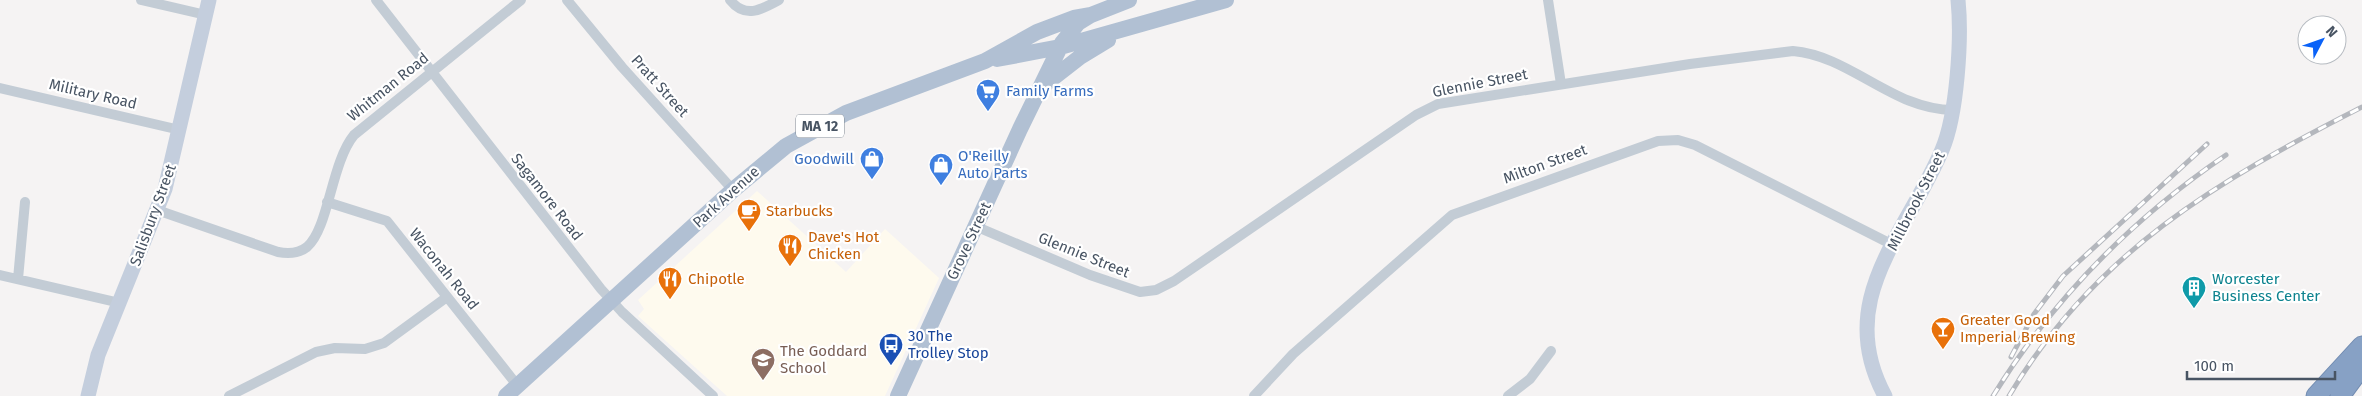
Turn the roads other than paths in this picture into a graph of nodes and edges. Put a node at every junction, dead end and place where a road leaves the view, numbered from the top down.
1 (141, 0) edge
2 (209, 0) edge
3 (376, 0) edge
4 (521, 0) edge
5 (567, 0) edge
6 (730, 0) edge
7 (778, 0) edge
8 (1129, 0) edge
9 (1226, 0) edge
10 (1548, 0) edge
11 (1958, 0) edge
12 (206, 15) junction
13 (1091, 15) junction
14 (1156, 20) junction
15 (1060, 47) junction
16 (985, 61) junction
17 (432, 71) junction
18 (1561, 84) junction
19 (1042, 86) junction
20 (0, 88) edge
21 (1953, 110) junction
22 (180, 130) junction
23 (733, 190) junction
24 (25, 202) dead end
25 (326, 202) junction
26 (157, 210) junction
27 (975, 226) junction
28 (1893, 245) junction
29 (0, 275) edge
30 (18, 279) junction
31 (447, 297) junction
32 (611, 301) junction
33 (120, 303) junction
34 (2362, 346) edge
35 (1551, 351) dead end
36 (2362, 366) edge
37 (512, 391) edge
38 (88, 396) edge
39 (229, 396) edge
40 (713, 396) edge
41 (898, 396) edge
42 (1254, 396) edge
43 (1508, 396) edge
44 (1885, 396) edge
45 (2316, 396) edge
46 (2340, 396) edge

1 - 12 street
2 - 12 main road, Salisbury Street
3 - 17 street, Sagamore Road
4 - 17 street, Whitman Road
5 - 23 street, Pratt Street
6 - 7 street
8 - 13 main road, Grove Street / MA 12
9 - 14 main road, MA 12
10 - 18 street
11 - 21 main road, Millbrook Street
12 - 22 main road, Salisbury Street
13 - 15 main road, Grove Street
13 - 16 main road, Park Avenue / MA 12
14 - 15 main road, MA 12
14 - 19 main road, Grove Street
15 - 16 main road, Park Avenue / MA 12
15 - 19 main road, Grove Street
16 - 23 main road, Park Avenue / MA 12
17 - 25 street, Whitman Road
17 - 32 street, Sagamore Road
18 - 21 street, Glennie Street
18 - 27 street, Glennie Street
19 - 27 main road, Grove Street
20 - 22 street, Military Road
21 - 28 main road, Millbrook Street
22 - 26 main road, Salisbury Street
23 - 32 main road, Park Avenue / MA 12
24 - 30 street
25 - 26 street, Whitman Road
25 - 31 street, Waconah Road
26 - 33 main road, Salisbury Street
27 - 41 main road, Grove Street
28 - 42 street, Milton Street
28 - 44 main road, Millbrook Street
29 - 30 street
30 - 33 street
31 - 37 street, Waconah Road
31 - 39 street
32 - 37 main road, Park Avenue / MA 12
32 - 40 street, Sagamore Road
33 - 38 main road, Salisbury Street
34 - 45 highway
35 - 43 street
36 - 46 highway

